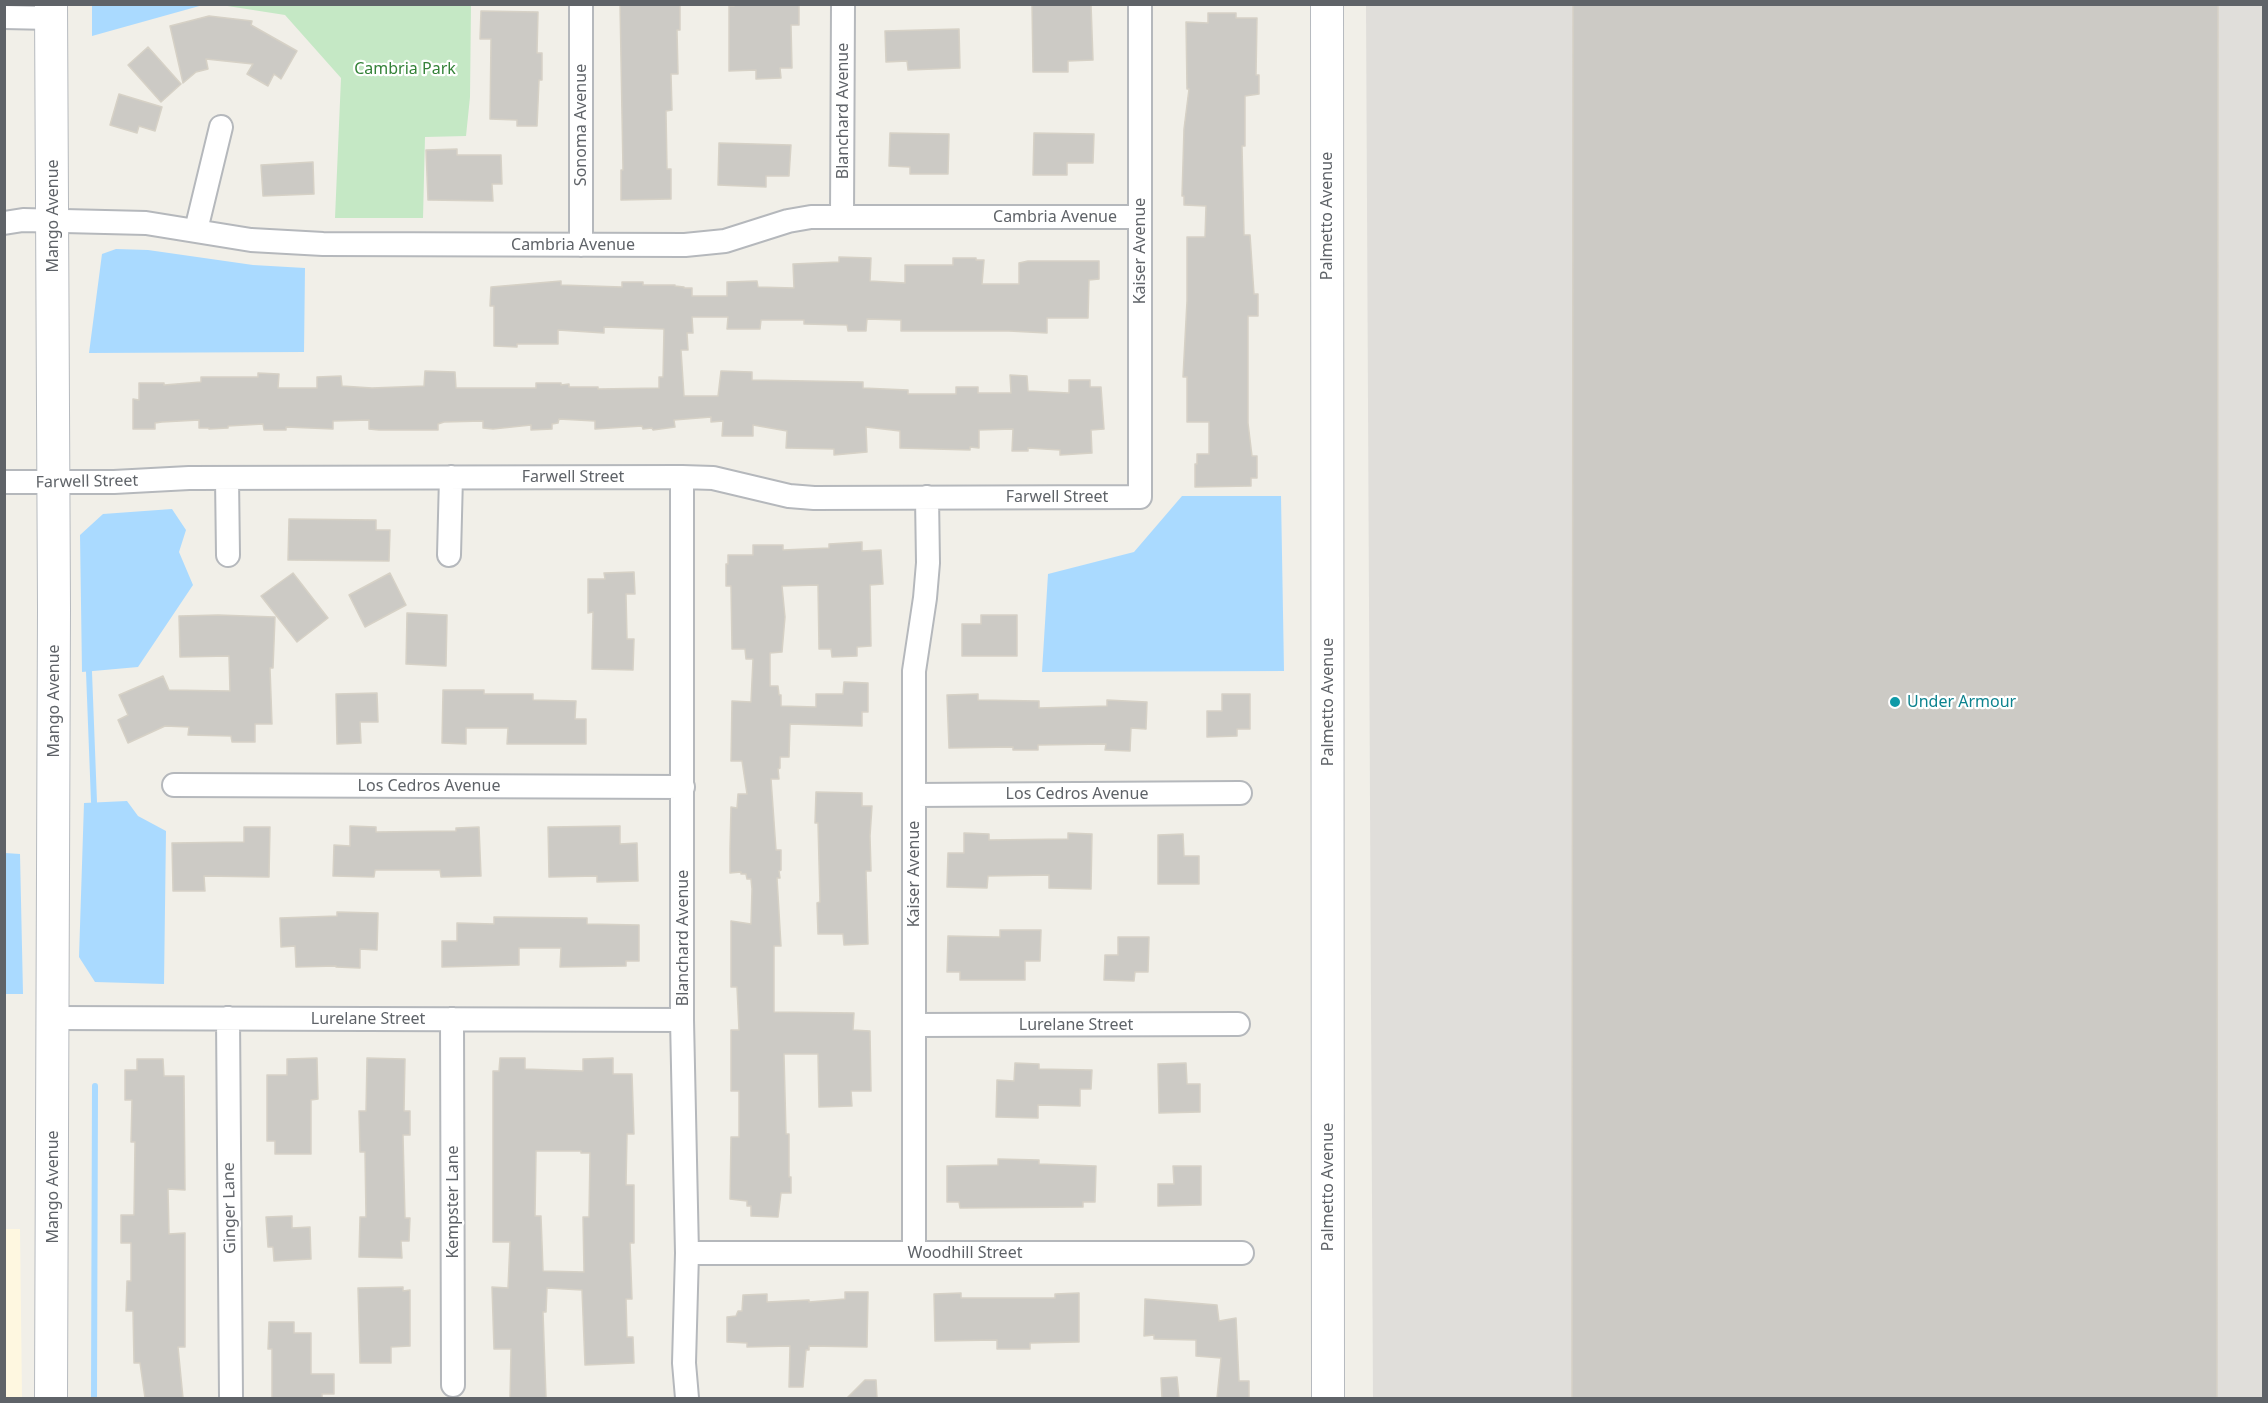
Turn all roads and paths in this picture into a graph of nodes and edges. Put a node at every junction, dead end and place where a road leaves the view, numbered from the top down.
1 (581, 4) edge
2 (843, 4) edge
3 (1140, 4) edge
4 (1327, 4) edge
5 (51, 11) edge
6 (4, 17) edge
7 (221, 127) dead end
8 (842, 217) junction
9 (1140, 217) junction
10 (53, 221) junction
11 (4, 223) edge
12 (196, 230) junction
13 (581, 245) junction
14 (451, 477) junction
15 (682, 477) junction
16 (227, 478) junction
17 (4, 482) edge
18 (54, 483) junction
19 (927, 497) junction
20 (1140, 497) joint
21 (228, 555) dead end
22 (449, 555) dead end
23 (174, 785) dead end
24 (683, 787) junction
25 (1240, 793) dead end
26 (914, 795) junction
27 (53, 1018) junction
28 (228, 1018) junction
29 (452, 1019) junction
30 (682, 1020) junction
31 (915, 1024) junction
32 (1238, 1024) dead end
33 (687, 1253) junction
34 (914, 1253) junction
35 (1242, 1253) dead end
36 (453, 1385) dead end
37 (51, 1398) edge
38 (231, 1398) edge
39 (687, 1398) edge
40 (1328, 1398) edge

1 - 13 street, Sonoma Avenue
2 - 8 street, Blanchard Avenue
3 - 9 street, Kaiser Avenue
4 - 40 street, Palmetto Avenue
5 - 6 street
5 - 10 street, Mango Avenue
7 - 12 street
8 - 9 street, Cambria Avenue
8 - 13 street, Cambria Avenue
9 - 20 street, Kaiser Avenue
10 - 11 street, Cambria Avenue
10 - 12 street, Cambria Avenue
10 - 18 street, Mango Avenue
12 - 13 street, Cambria Avenue
14 - 15 street, Farwell Street
14 - 16 street, Farwell Street
14 - 22 street
15 - 19 street, Farwell Street
15 - 24 street, Blanchard Avenue
16 - 18 street, Farwell Street
16 - 21 street
17 - 18 street, Farwell Street
18 - 27 street, Mango Avenue
19 - 20 street, Farwell Street
19 - 26 street, Kaiser Avenue
23 - 24 street, Los Cedros Avenue
24 - 30 street, Blanchard Avenue
25 - 26 street, Los Cedros Avenue
26 - 31 street, Kaiser Avenue
27 - 28 street, Lurelane Street
27 - 37 street, Mango Avenue
28 - 29 street, Lurelane Street
28 - 38 street, Ginger Lane
29 - 30 street, Lurelane Street
29 - 36 street, Kempster Lane
30 - 33 street, Blanchard Avenue
31 - 32 street, Lurelane Street
31 - 34 street, Kaiser Avenue
33 - 34 street, Woodhill Street
33 - 39 street, Blanchard Avenue
34 - 35 street, Woodhill Street

